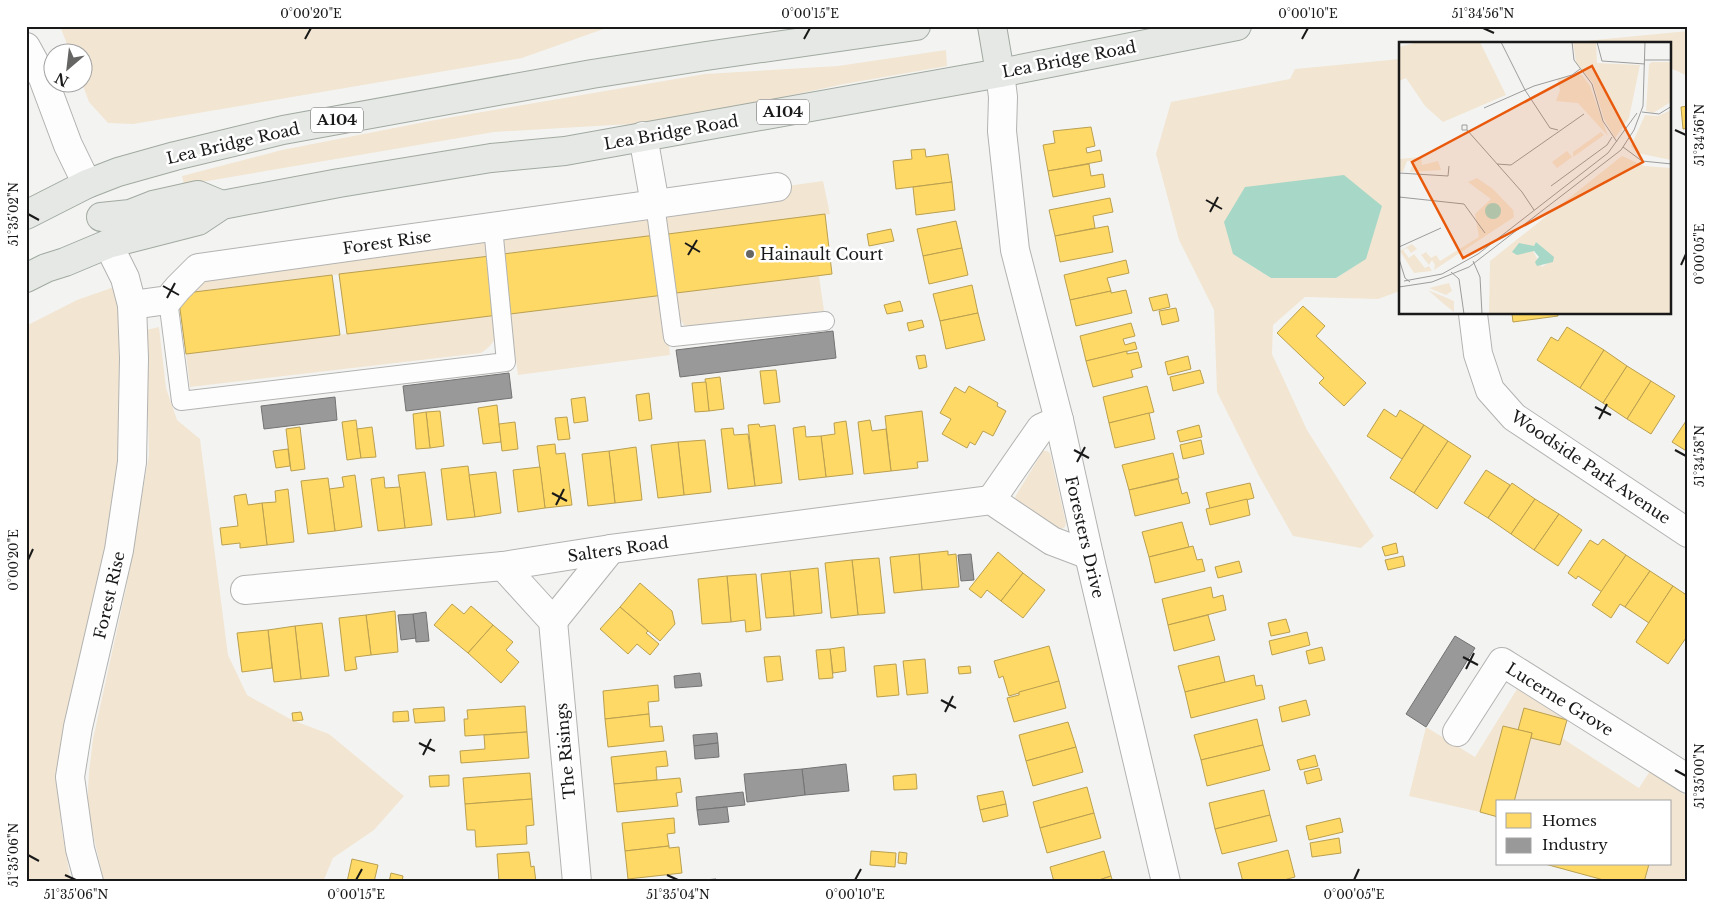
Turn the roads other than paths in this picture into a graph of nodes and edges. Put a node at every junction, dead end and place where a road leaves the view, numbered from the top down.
1 (916, 26) edge
2 (992, 26) edge
3 (1238, 26) edge
4 (26, 47) edge
5 (42, 68) edge
6 (1000, 73) junction
7 (53, 92) edge
8 (643, 136) junction
9 (86, 184) junction
10 (777, 187) dead end
11 (655, 204) junction
12 (222, 205) junction
13 (26, 215) edge
14 (102, 217) junction
15 (493, 227) junction
16 (108, 244) junction
17 (26, 278) edge
18 (168, 300) junction
19 (132, 305) junction
20 (1473, 315) edge
21 (825, 321) dead end
22 (1059, 420) junction
23 (991, 500) junction
24 (1688, 533) edge
25 (611, 549) junction
26 (1089, 556) junction
27 (503, 566) junction
28 (245, 590) dead end
29 (553, 621) junction
30 (1457, 732) dead end
31 (1688, 779) edge
32 (88, 882) edge
33 (577, 882) edge
34 (1166, 882) edge

1 - 9 main road, Lea Bridge Road / A104
2 - 6 main road
3 - 6 main road, Lea Bridge Road / A104
4 - 5 street
6 - 8 main road, Lea Bridge Road / A104
6 - 22 street, Foresters Drive
7 - 9 street
8 - 11 street
8 - 12 main road, Lea Bridge Road / A104
9 - 13 main road, A104
9 - 14 main road
10 - 11 street, Forest Rise
11 - 15 street, Forest Rise
11 - 21 lane
12 - 14 main road
12 - 16 main road, Lea Bridge Road / A104
14 - 16 main road
15 - 18 street, Forest Rise
15 - 18 lane
16 - 17 main road, A104
16 - 19 street, Forest Rise
18 - 19 street
19 - 32 street, Forest Rise
20 - 24 street, Woodside Park Avenue
22 - 23 street
22 - 26 street, Foresters Drive
23 - 25 street, Salters Road
23 - 26 street
25 - 27 street, Salters Road
25 - 29 street
26 - 34 street, Foresters Drive
27 - 28 street, Salters Road
27 - 29 street
29 - 33 street, The Risings
30 - 31 street, Lucerne Grove

